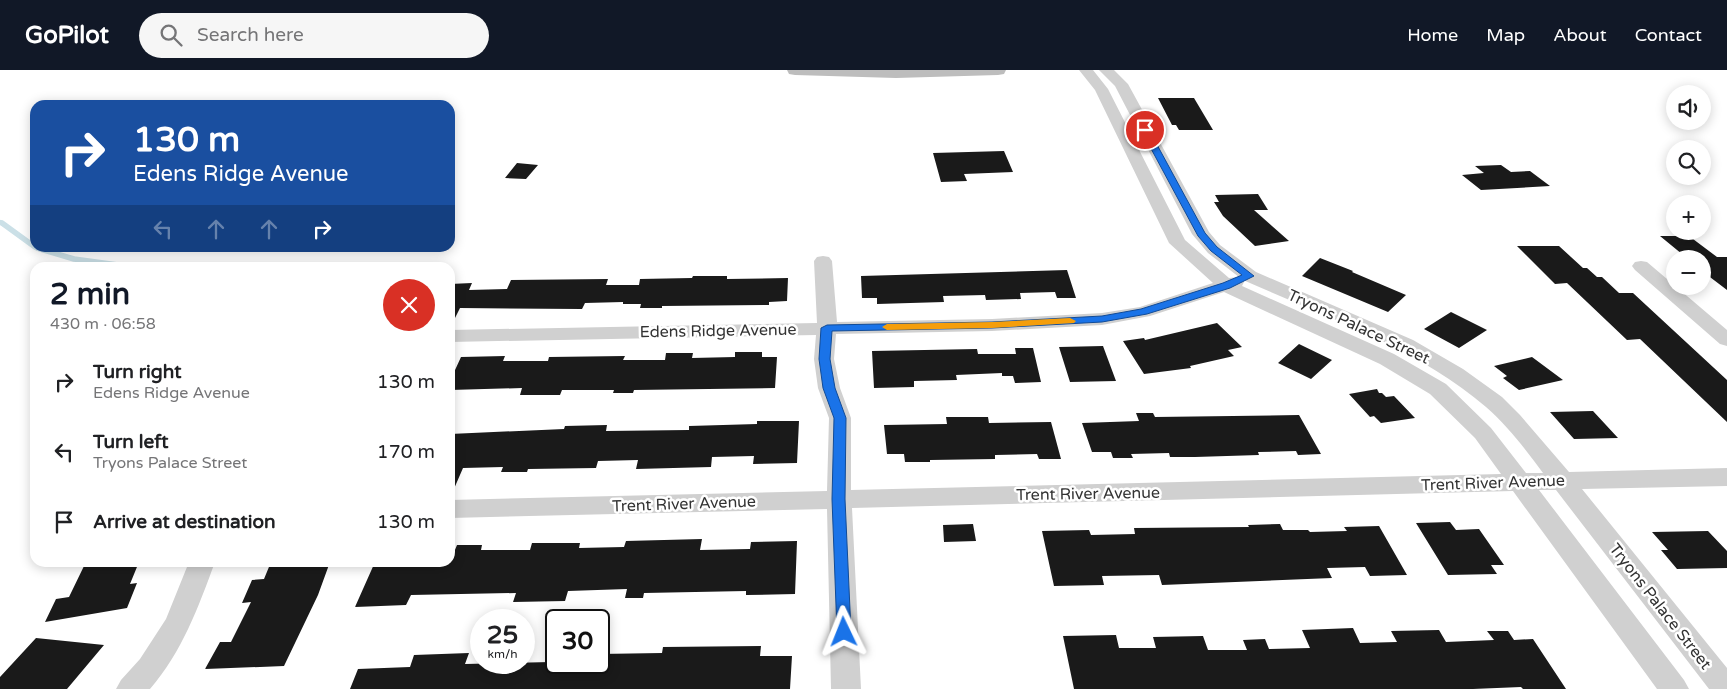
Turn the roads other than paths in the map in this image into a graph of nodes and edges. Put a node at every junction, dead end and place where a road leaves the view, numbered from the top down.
1 (795, 70) edge
2 (998, 70) edge
3 (1086, 70) edge
4 (1106, 70) edge
5 (1154, 146) junction
6 (1129, 147) junction
7 (823, 261) dead end
8 (1641, 266) dead end
9 (1249, 276) junction
10 (1227, 286) junction
11 (827, 328) junction
12 (455, 336) edge
13 (1727, 340) edge
14 (1727, 478) edge
15 (1561, 480) junction
16 (1520, 482) junction
17 (839, 499) junction
18 (455, 510) edge
19 (200, 567) edge
20 (131, 689) edge
21 (846, 689) edge
22 (1674, 689) edge
23 (1726, 689) edge

1 - 2 main road
3 - 6 street, Tryons Palace Street
4 - 5 street, Tryons Palace Street
5 - 6 street
5 - 9 street, Tryons Palace Street
6 - 10 street, Tryons Palace Street
7 - 11 street
8 - 13 street
9 - 10 street, Edens Ridge Avenue
9 - 15 street, Tryons Palace Street
10 - 11 street, Edens Ridge Avenue
10 - 16 street, Tryons Palace Street
11 - 12 street, Edens Ridge Avenue
11 - 17 street
14 - 15 street, Trent River Avenue
15 - 16 street, Trent River Avenue
15 - 23 street, Tryons Palace Street
16 - 17 street, Trent River Avenue
16 - 22 street, Tryons Palace Street
17 - 18 street, Trent River Avenue
17 - 21 street
19 - 20 street

